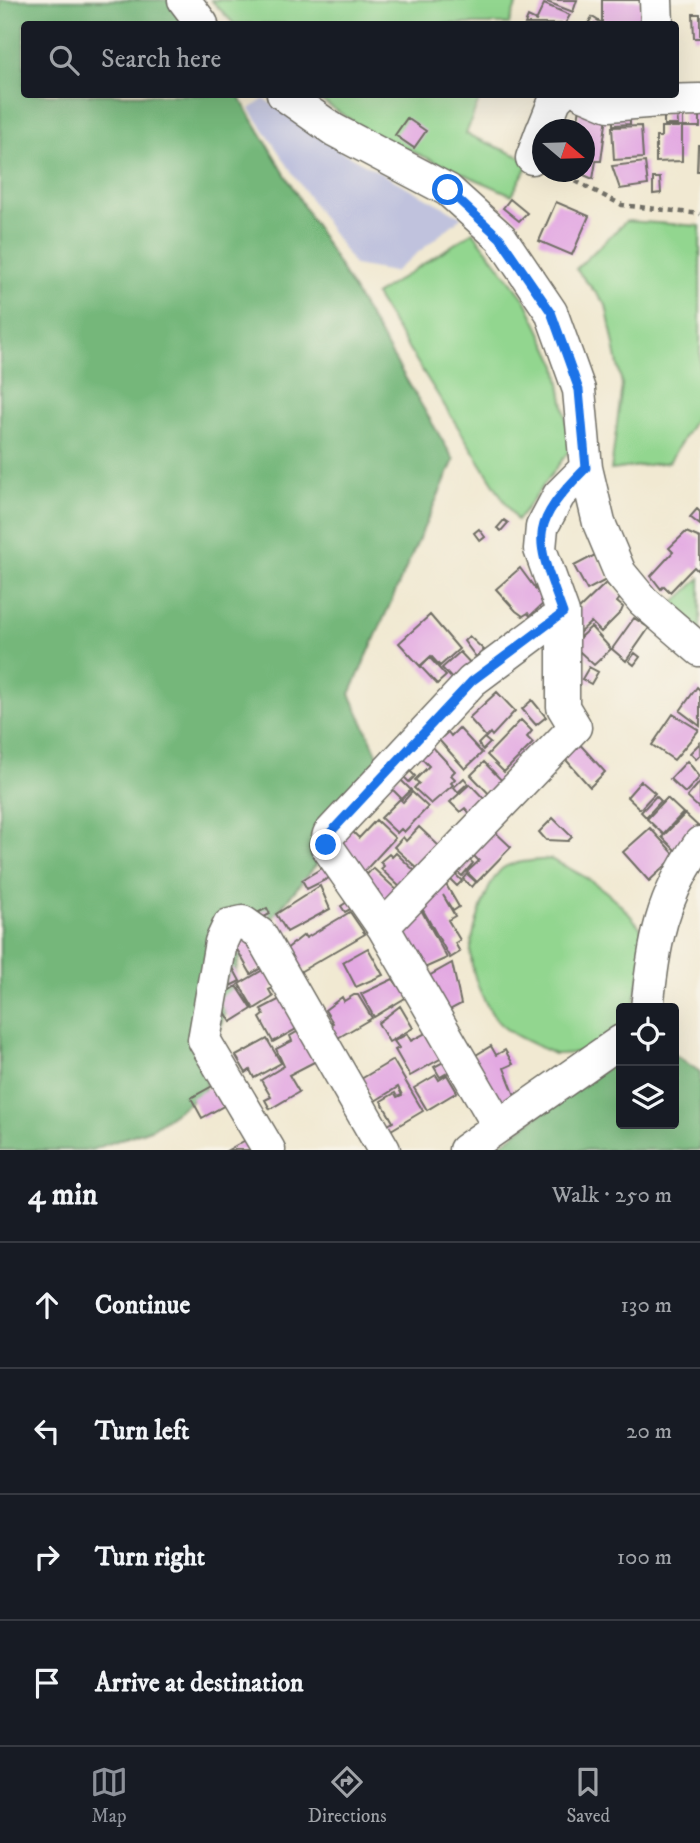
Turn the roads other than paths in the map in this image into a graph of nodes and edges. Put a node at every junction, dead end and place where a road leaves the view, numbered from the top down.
1 (184, 0) edge
2 (656, 0) edge
3 (200, 21) edge
4 (656, 21) edge
5 (289, 98) edge
6 (557, 98) edge
7 (592, 98) edge
8 (659, 98) edge
9 (700, 100) edge
10 (551, 119) edge
11 (586, 468) junction
12 (563, 613) junction
13 (700, 650) edge
14 (700, 843) edge
15 (383, 928) junction
16 (648, 1003) edge
17 (616, 1044) edge
18 (498, 1125) junction
19 (269, 1150) edge
20 (384, 1150) edge
21 (465, 1150) edge

1 - 3 street
2 - 4 street
5 - 11 street
6 - 10 street
7 - 8 street
8 - 9 street
11 - 12 street
11 - 13 street
12 - 15 street
12 - 15 street
14 - 16 street
15 - 18 street
17 - 18 street
18 - 21 street
19 - 20 street

